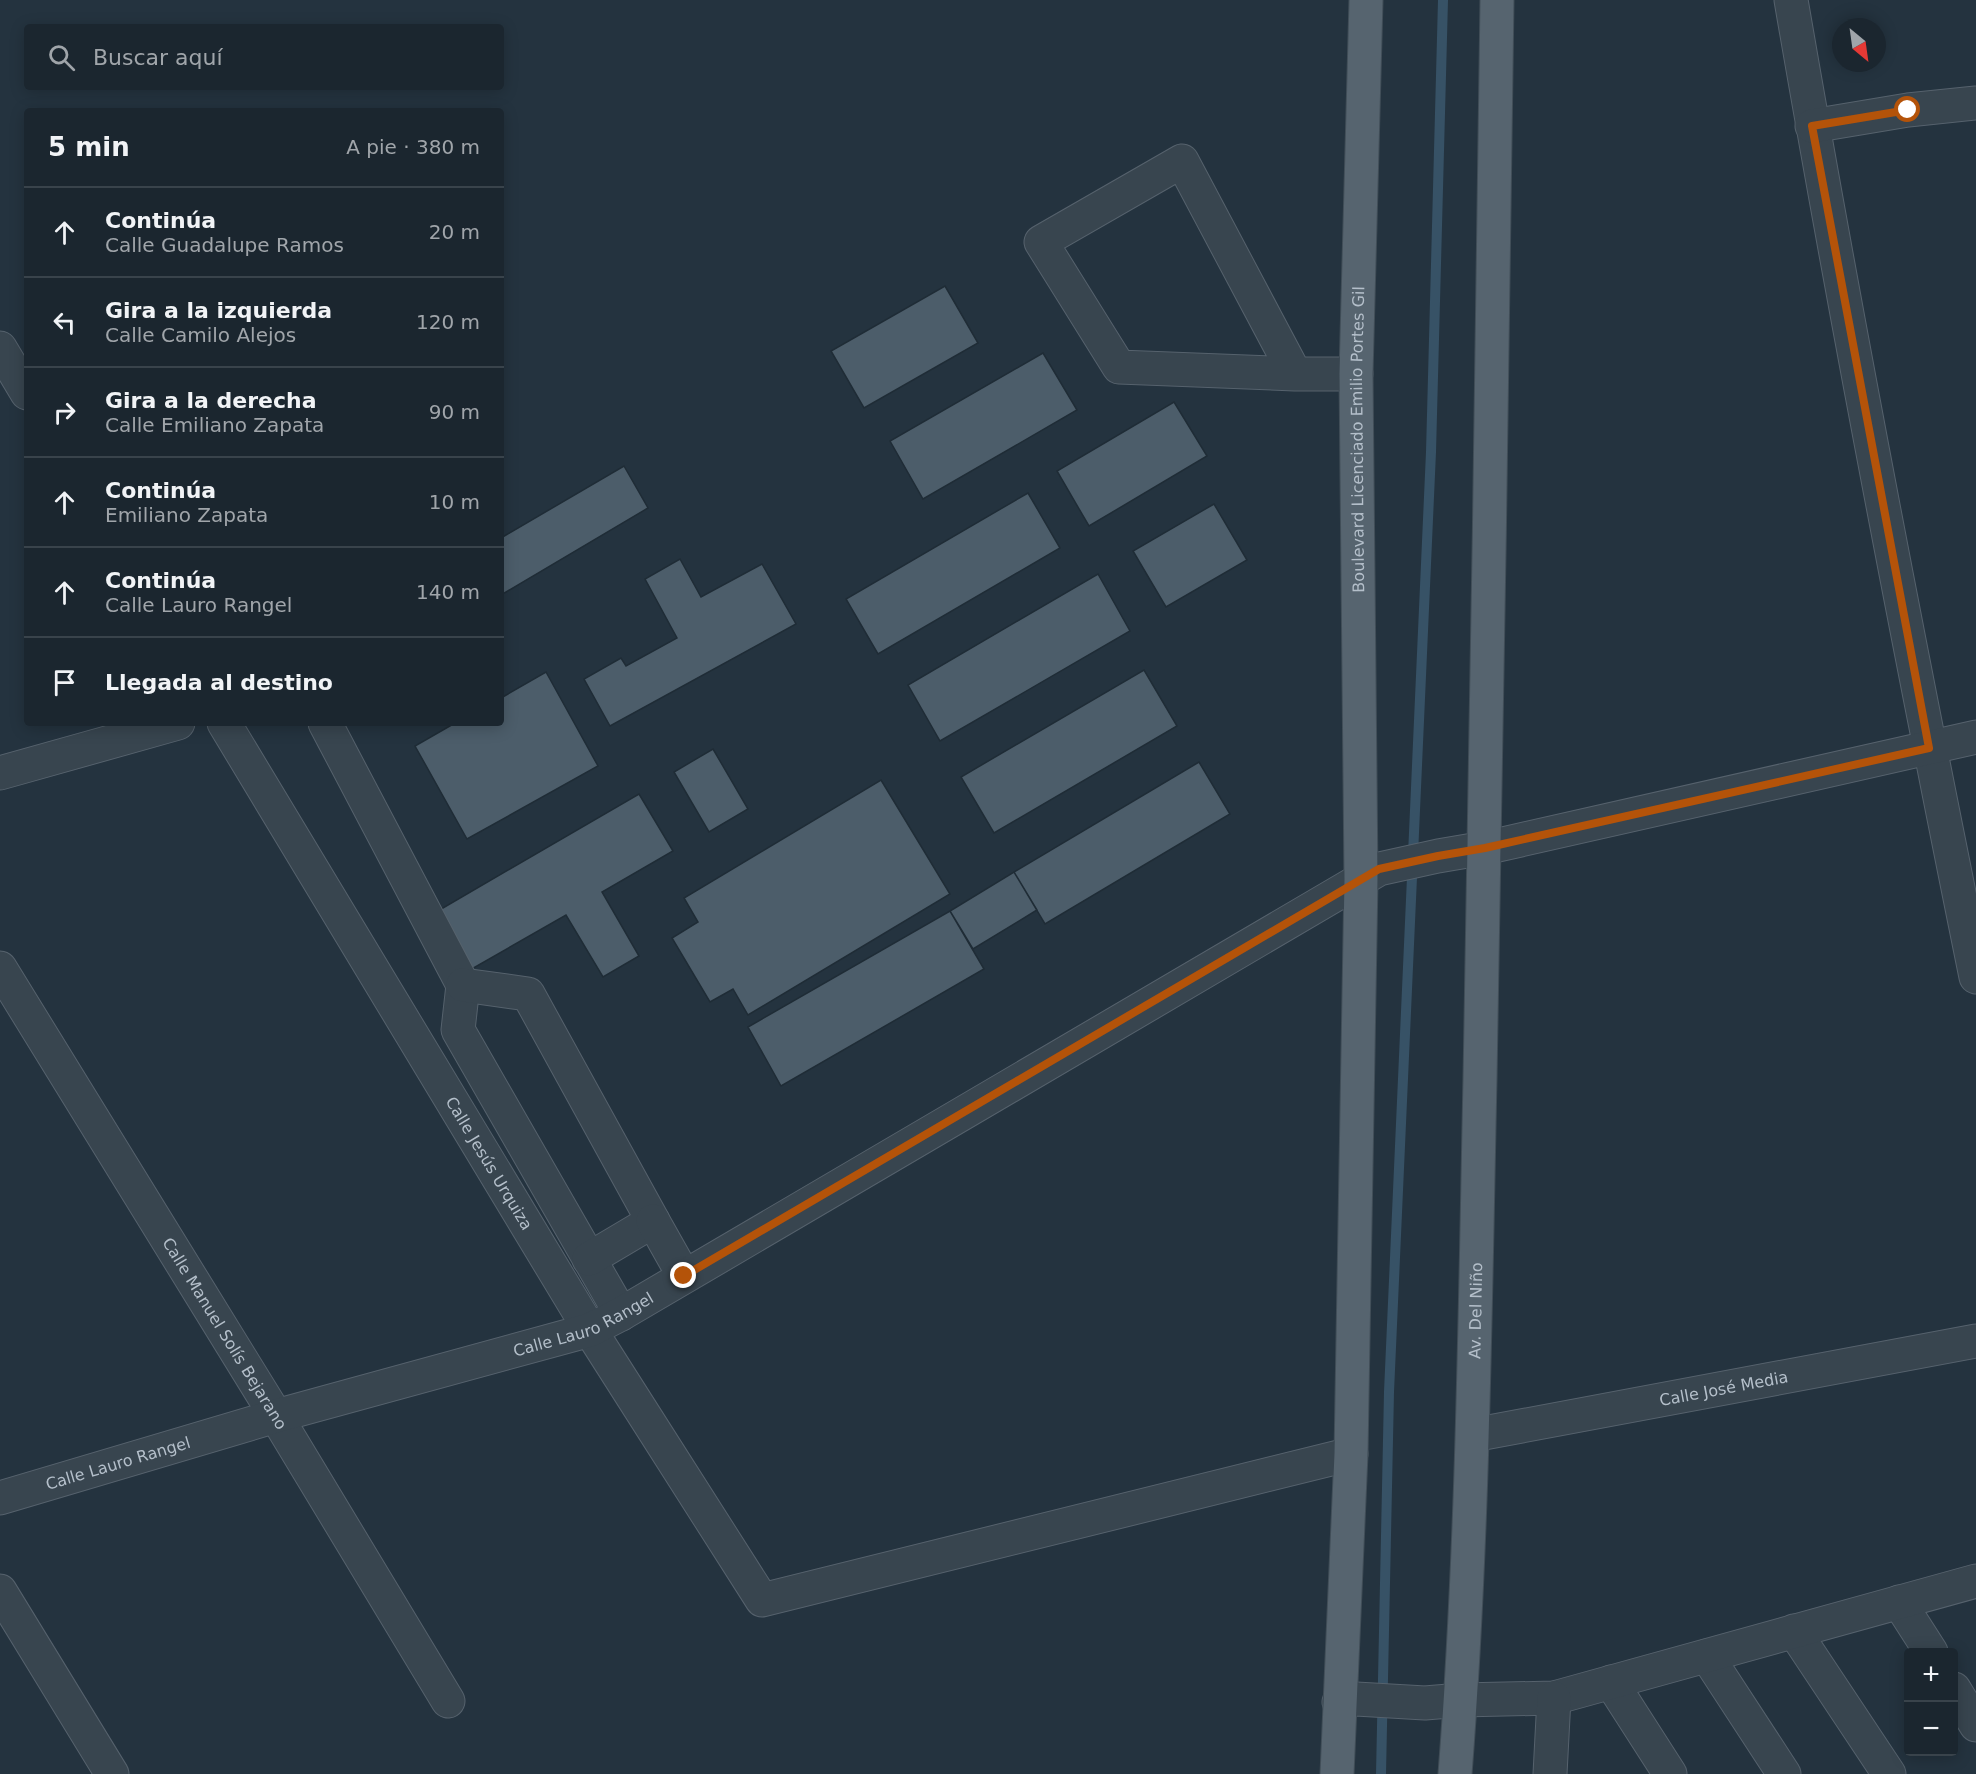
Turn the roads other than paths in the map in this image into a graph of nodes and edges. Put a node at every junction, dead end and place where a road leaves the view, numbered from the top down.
1 (1366, 0) edge
2 (1497, 0) edge
3 (1791, 0) edge
4 (1976, 103) edge
5 (1812, 126) junction
6 (0, 348) edge
7 (1295, 374) junction
8 (1356, 374) junction
9 (24, 388) edge
10 (167, 726) edge
11 (226, 726) edge
12 (327, 726) edge
13 (1976, 737) edge
14 (1929, 748) junction
15 (0, 773) edge
16 (1485, 848) junction
17 (1370, 874) junction
18 (0, 968) edge
19 (1976, 977) edge
20 (463, 985) junction
21 (653, 1221) junction
22 (589, 1259) junction
23 (684, 1276) junction
24 (621, 1314) junction
25 (590, 1330) junction
26 (1976, 1341) edge
27 (276, 1416) junction
28 (1473, 1435) junction
29 (1351, 1454) junction
30 (0, 1498) edge
31 (1976, 1581) edge
32 (0, 1591) edge
33 (1899, 1602) junction
34 (1794, 1631) junction
35 (1928, 1648) edge
36 (1707, 1656) junction
37 (1611, 1682) junction
38 (1958, 1697) edge
39 (1554, 1698) junction
40 (1461, 1700) junction
41 (448, 1701) dead end
42 (1347, 1701) junction
43 (1976, 1725) edge
44 (1550, 1773) edge
45 (112, 1774) edge
46 (1337, 1774) edge
47 (1455, 1774) edge
48 (1670, 1774) edge
49 (1784, 1774) edge
50 (1889, 1774) edge

1 - 8 main road, Boulevard Licenciado Emilio Portes Gil
2 - 16 main road
3 - 5 street
4 - 5 street
5 - 14 street
6 - 9 street
7 - 7 street
7 - 8 street
8 - 17 main road, Boulevard Licenciado Emilio Portes Gil
10 - 15 street
11 - 25 street, Calle Jesús Urquiza
12 - 20 street
13 - 14 street, Calle Lauro Rangel
14 - 16 street, Calle Lauro Rangel
14 - 19 street
16 - 17 street, Calle Lauro Rangel
16 - 28 main road, Av. Del Niño
17 - 23 street, Calle Lauro Rangel
17 - 29 main road
18 - 27 street, Calle Manuel Solís Bejarano
20 - 21 street
20 - 22 street
21 - 22 street
21 - 23 street
22 - 24 street
23 - 24 street, Calle Lauro Rangel
24 - 25 street, Calle Lauro Rangel
25 - 27 street, Calle Lauro Rangel
25 - 29 street, Calle Jesús Urquiza
26 - 28 street, Calle José Media
27 - 30 street, Calle Lauro Rangel
27 - 41 street, Calle Manuel Solís Bejarano
28 - 40 main road, Av. Del Niño
29 - 42 main road
31 - 33 street
32 - 45 street
33 - 34 street
33 - 35 street
34 - 36 street
34 - 50 street
36 - 37 street
36 - 49 street
37 - 39 street
37 - 48 street
38 - 43 street
39 - 40 street
39 - 44 street
40 - 42 street
40 - 47 main road, Av. Del Niño
42 - 46 main road

